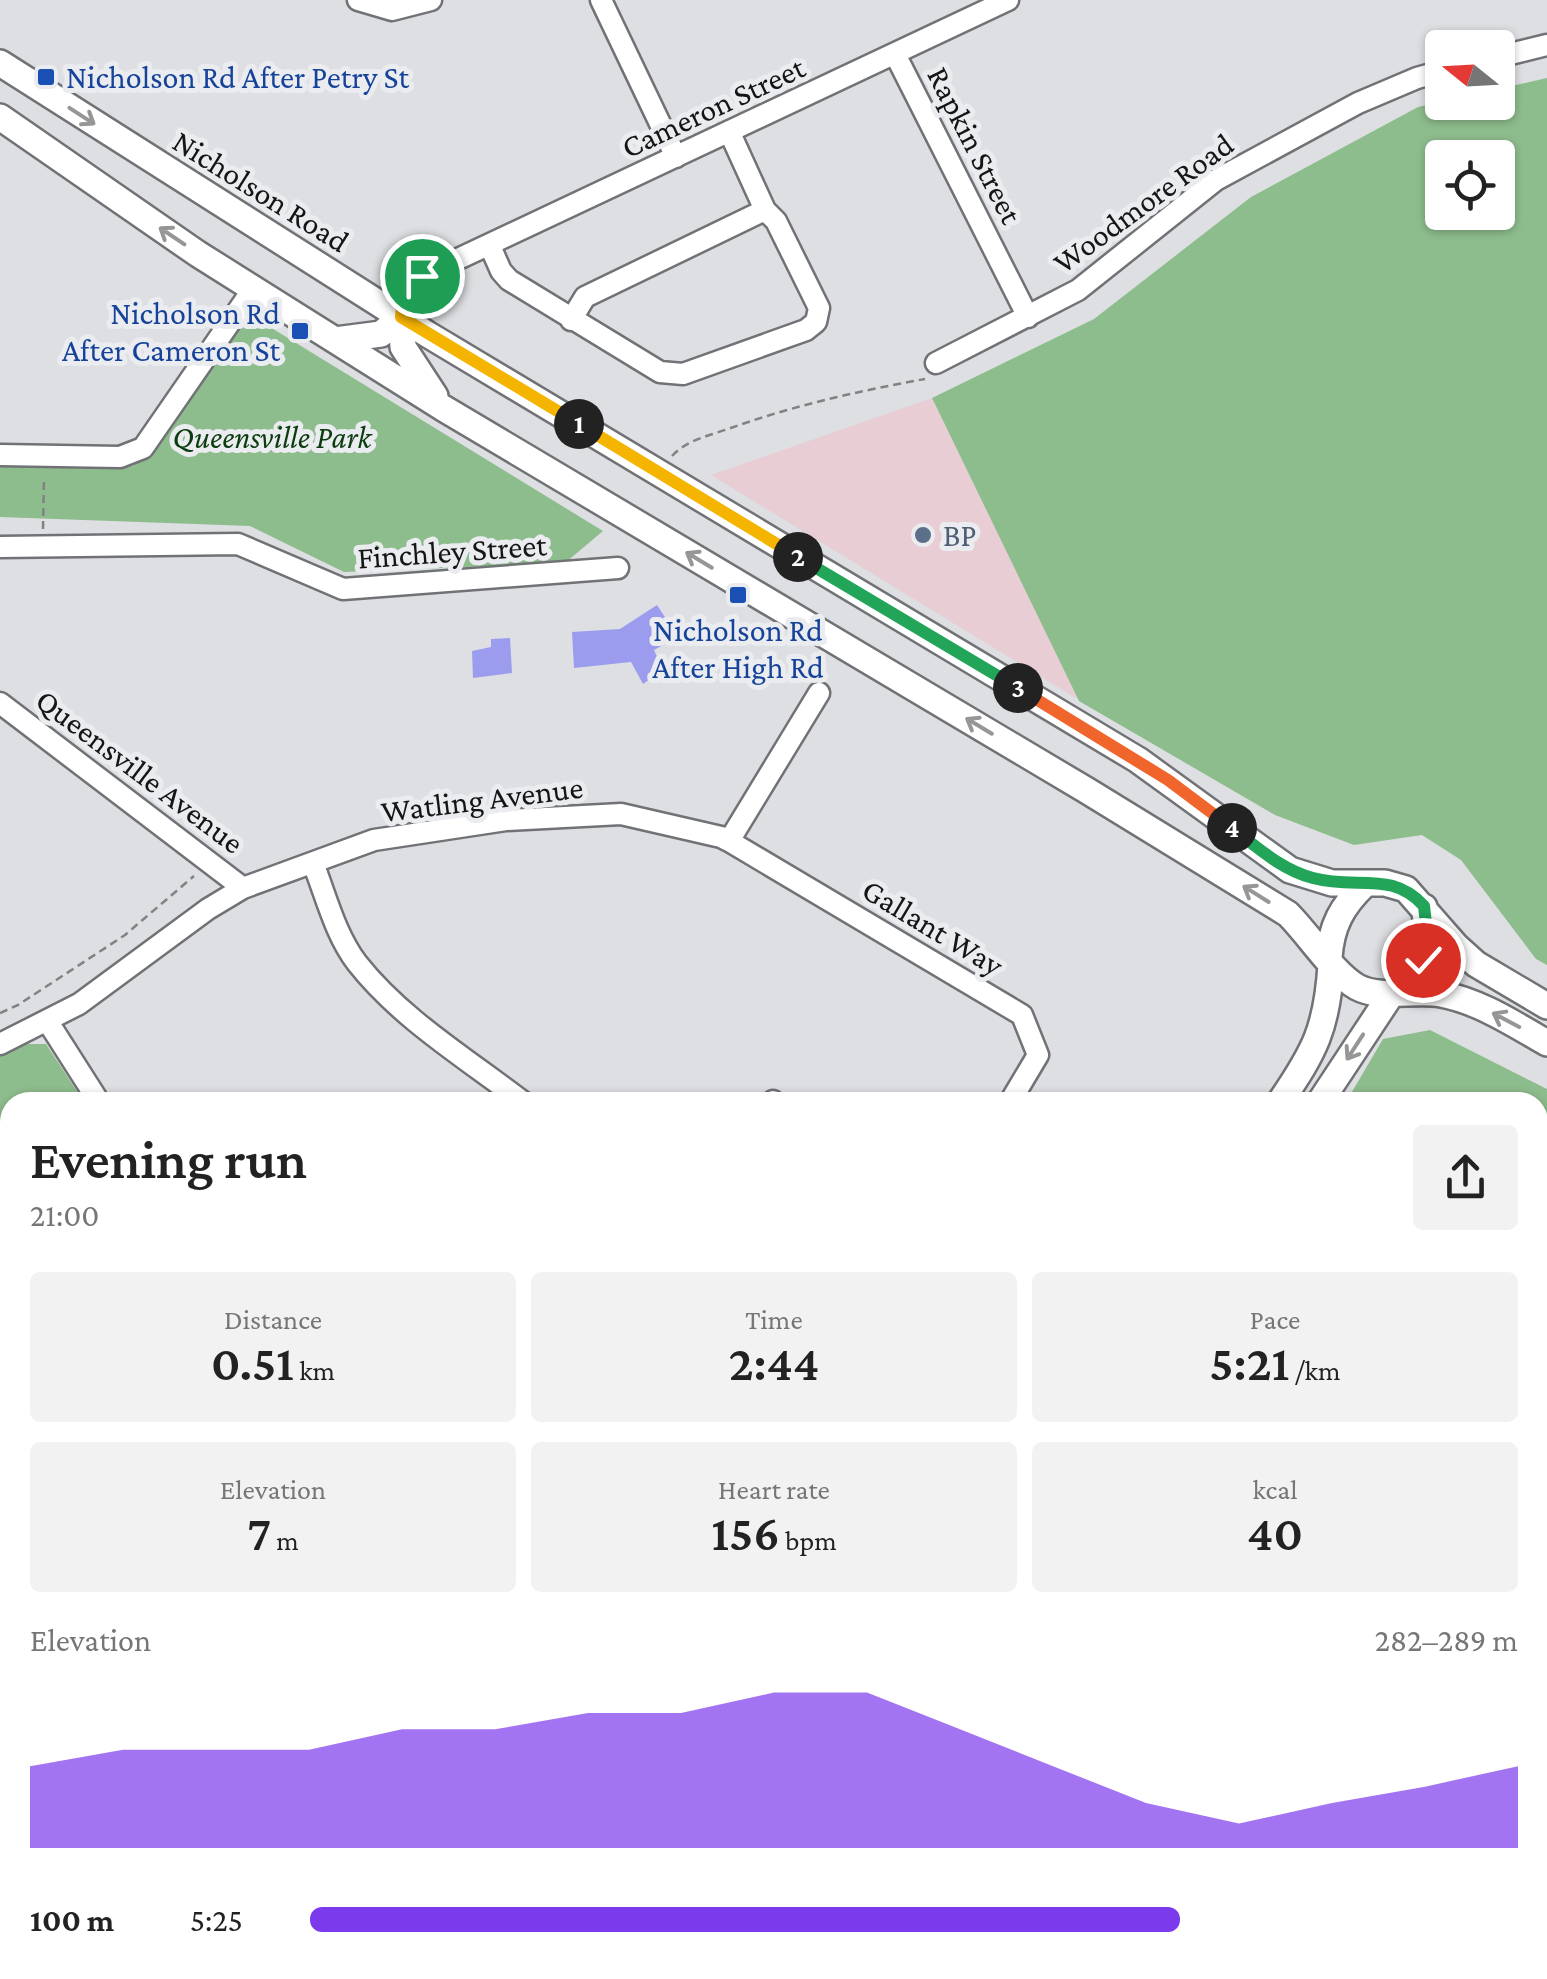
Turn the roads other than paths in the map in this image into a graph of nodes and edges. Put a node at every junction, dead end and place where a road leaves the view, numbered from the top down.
1 (358, 0) edge
2 (430, 0) edge
3 (601, 0) edge
4 (1008, 0) edge
5 (1547, 45) edge
6 (1515, 53) edge
7 (895, 54) junction
8 (0, 64) edge
9 (1425, 76) edge
10 (0, 118) edge
11 (730, 131) junction
12 (676, 157) junction
13 (765, 210) junction
14 (490, 246) junction
15 (253, 289) junction
16 (401, 317) junction
17 (1028, 317) junction
18 (571, 320) junction
19 (335, 340) junction
20 (936, 363) road end
21 (443, 408) junction
22 (0, 454) edge
23 (0, 546) edge
24 (618, 568) dead end
25 (820, 694) dead end
26 (0, 704) edge
27 (729, 841) junction
28 (313, 863) junction
29 (1365, 884) junction
30 (244, 888) junction
31 (1424, 906) junction
32 (1330, 962) junction
33 (1394, 992) junction
34 (1547, 1006) edge
35 (48, 1022) junction
36 (1547, 1043) edge
37 (0, 1044) edge
38 (93, 1092) edge
39 (511, 1092) edge
40 (1016, 1092) edge
41 (1286, 1092) edge
42 (1327, 1092) edge

1 - 2 street
3 - 12 street
4 - 7 street, Cameron Street
5 - 6 street
7 - 11 street, Cameron Street
7 - 17 street, Rapkin Street
8 -> 16 main road, Nicholson Road
9 - 17 street, Woodmore Road
15 -> 10 main road
11 - 12 street, Cameron Street
11 - 13 street
12 - 14 street, Cameron Street
13 - 18 street
13 - 18 street
14 - 16 street, Cameron Street
14 - 18 street
15 - 19 main road
15 - 22 street
16 - 19 main road
16 - 21 main road
16 - 29 main road, Nicholson Road
17 - 20 street, Woodmore Road
19 - 21 main road
32 -> 21 main road
23 - 24 street, Finchley Street
25 - 27 street
26 - 30 street, Queensville Avenue
27 - 28 street, Watling Avenue
27 - 40 street, Gallant Way
28 - 30 street, Watling Avenue
28 - 39 street
29 - 31 main road, Nicholson Road
29 - 32 main road
30 - 35 street, Watling Avenue
31 - 33 main road
31 - 34 main road, Nicholson Road
32 - 33 main road
32 - 41 main road
36 -> 33 main road
33 -> 42 main road
35 - 37 street, Watling Avenue
35 - 38 street

